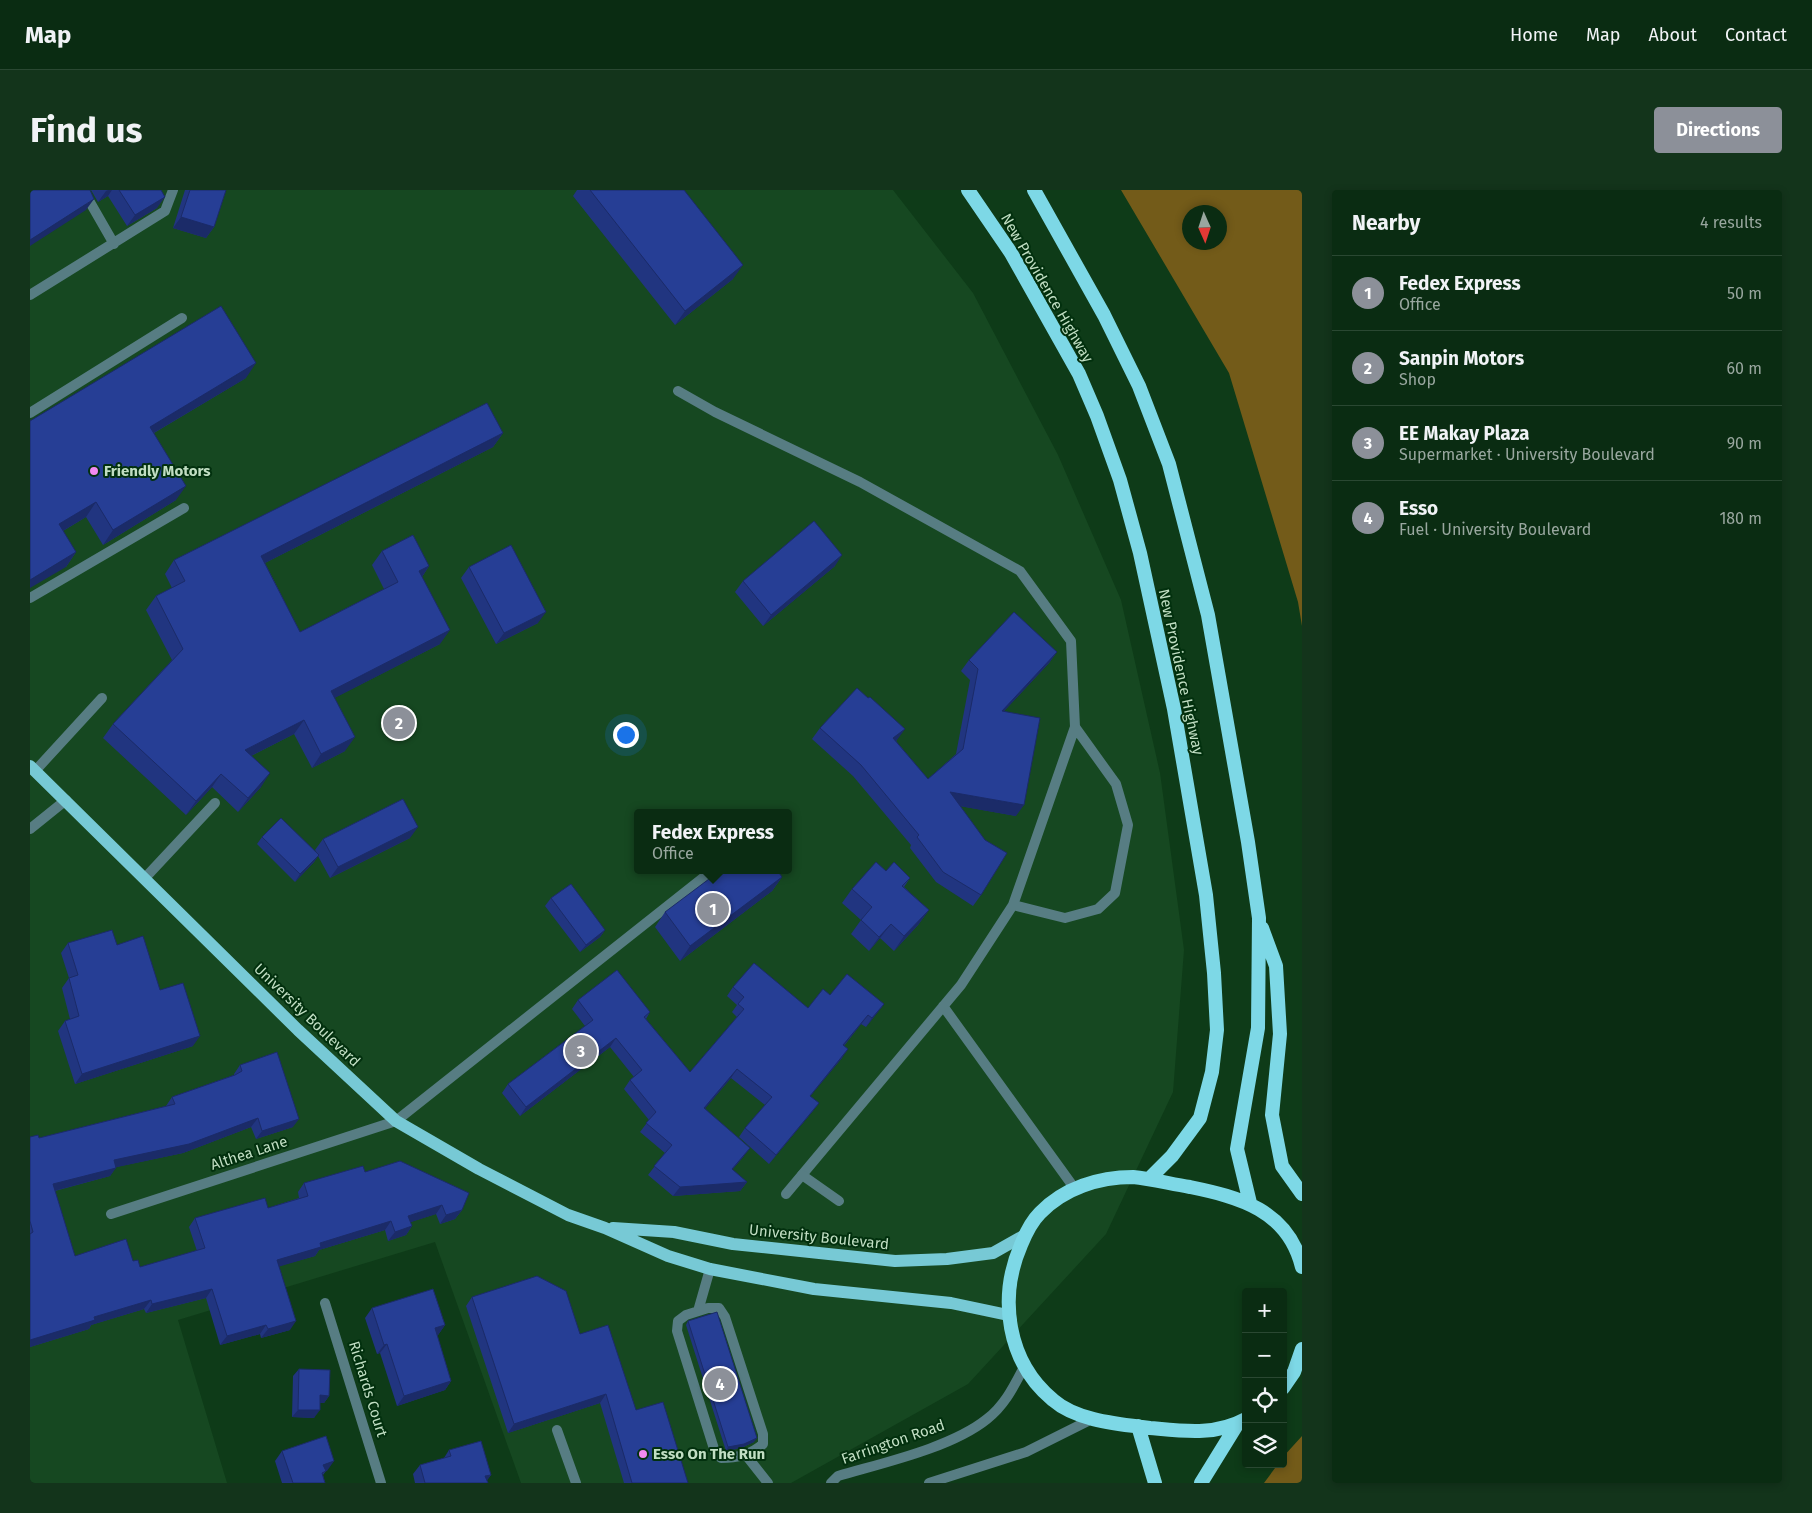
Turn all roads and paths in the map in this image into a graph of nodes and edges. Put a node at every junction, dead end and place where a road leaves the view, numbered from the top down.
1 (83, 190) edge
2 (173, 190) edge
3 (968, 190) edge
4 (1034, 190) edge
5 (114, 244) junction
6 (30, 295) edge
7 (182, 318) dead end
8 (678, 392) dead end
9 (30, 412) edge
10 (184, 508) edge
11 (30, 598) edge
12 (102, 698) dead end
13 (1075, 727) junction
14 (32, 768) edge
15 (66, 800) junction
16 (216, 802) edge
17 (30, 829) edge
18 (708, 874) edge
19 (144, 879) junction
20 (1013, 905) junction
21 (1259, 918) junction
22 (942, 1006) junction
23 (396, 1121) junction
24 (802, 1175) junction
25 (1149, 1179) junction
26 (1075, 1189) junction
27 (786, 1194) dead end
28 (1302, 1194) edge
29 (838, 1201) dead end
30 (1250, 1203) junction
31 (111, 1214) dead end
32 (605, 1228) junction
33 (1025, 1235) junction
34 (1302, 1264) edge
35 (710, 1270) junction
36 (325, 1303) dead end
37 (698, 1311) junction
38 (1008, 1315) junction
39 (1301, 1356) edge
40 (1024, 1367) junction
41 (1287, 1381) edge
42 (1094, 1418) junction
43 (1242, 1421) edge
44 (1138, 1426) junction
45 (557, 1430) dead end
46 (745, 1454) junction
47 (381, 1483) edge
48 (576, 1483) edge
49 (768, 1483) edge
50 (831, 1483) edge
51 (929, 1483) edge
52 (1156, 1483) edge
53 (1201, 1483) edge

1 - 5 street
2 - 5 street
3 - 25 highway, New Providence Highway
4 - 21 highway
5 - 6 street
7 - 9 street
8 - 13 street
10 - 11 street
12 - 14 street
13 - 20 street
13 - 20 street
14 - 15 main road, University Boulevard
15 - 17 street
15 - 19 main road, University Boulevard
16 - 19 street
18 - 23 street
19 - 23 main road, University Boulevard
20 - 22 street
21 - 28 highway
21 - 30 highway
22 - 24 street
22 - 26 street
23 - 31 street, Althea Lane
23 - 32 main road, University Boulevard
24 - 27 street
24 - 29 street
25 - 26 highway
25 - 30 highway
26 - 33 highway
30 - 34 highway
32 - 33 main road, University Boulevard
32 - 35 main road, University Boulevard
33 - 38 highway
35 - 37 street
35 - 38 main road, University Boulevard
36 - 47 street, Richards Court
37 - 46 street
37 - 46 street
38 - 40 highway
39 - 41 highway
40 - 42 highway
40 - 50 street, Farrington Road
42 - 44 highway
42 - 51 street
43 - 44 highway
43 - 53 highway
44 - 52 highway
45 - 48 street
46 - 49 street

